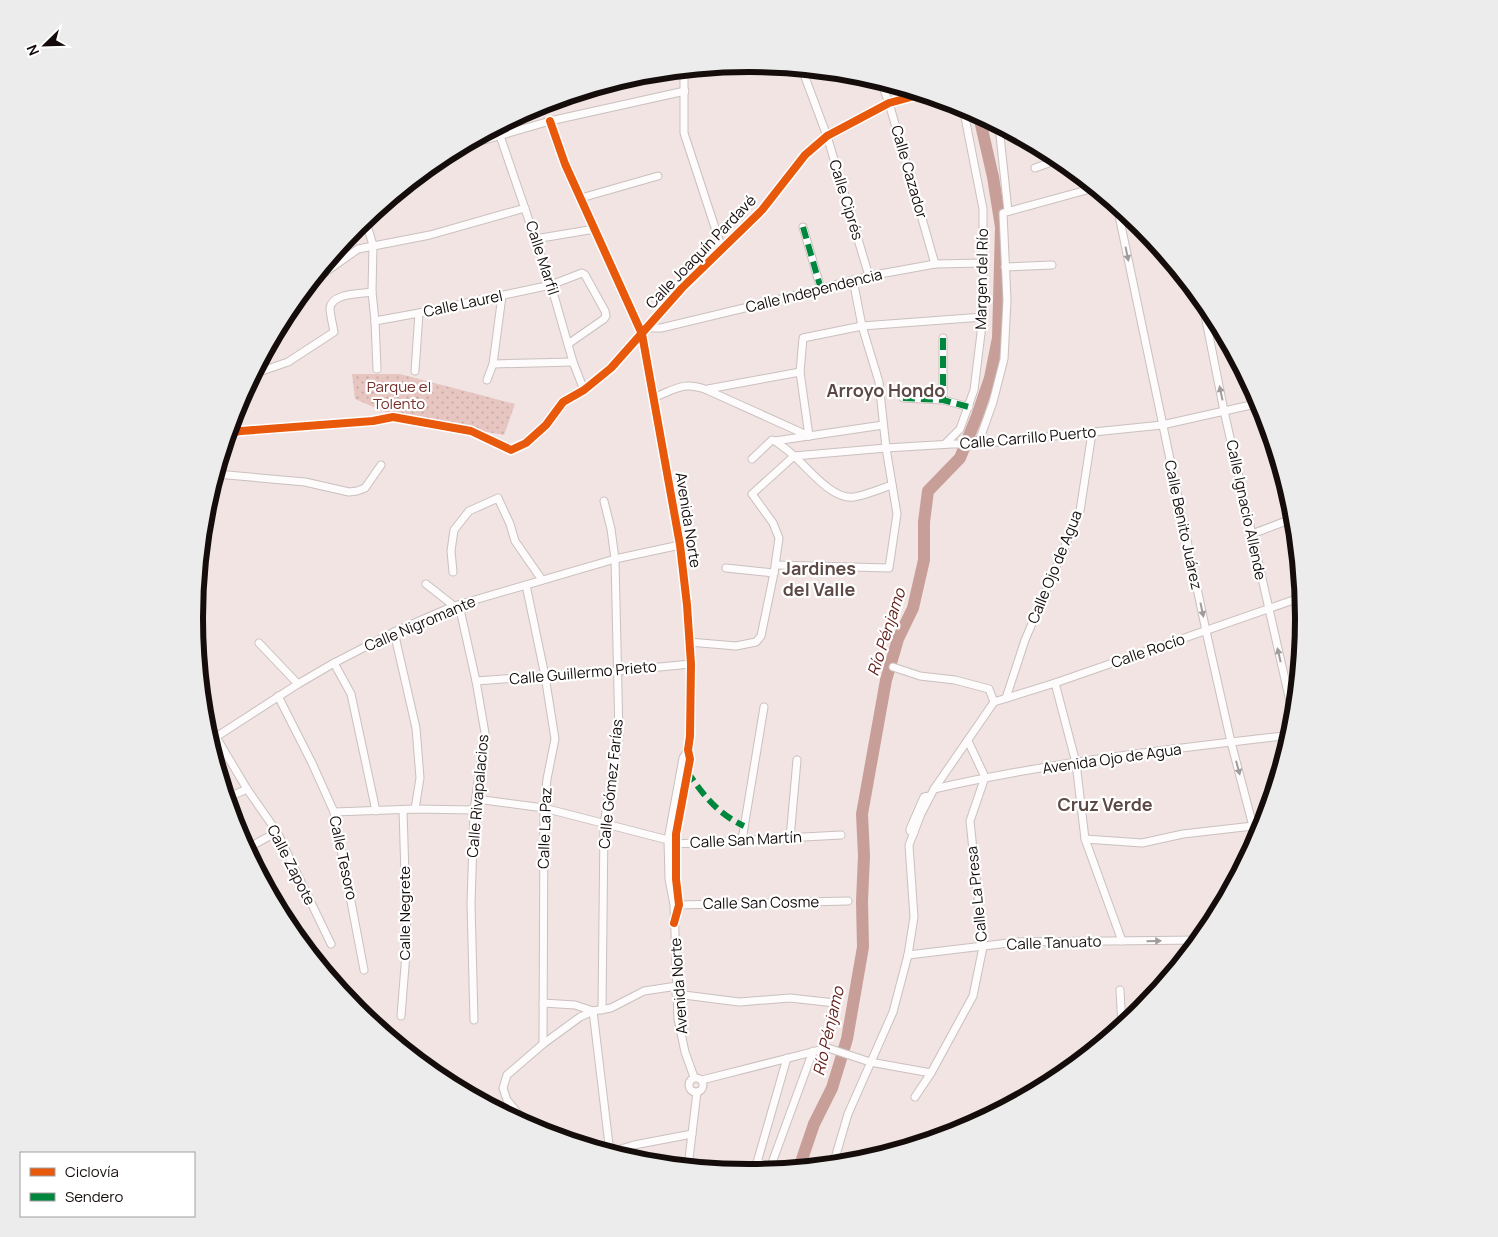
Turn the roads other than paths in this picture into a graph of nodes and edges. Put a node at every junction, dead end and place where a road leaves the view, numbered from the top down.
1 (684, 76) edge
2 (804, 76) edge
3 (685, 90) junction
4 (884, 90) edge
5 (911, 97) edge
6 (889, 103) junction
7 (965, 117) edge
8 (550, 121) junction
9 (508, 129) edge
10 (499, 134) edge
11 (999, 134) edge
12 (827, 136) junction
13 (1049, 163) edge
14 (1035, 168) dead end
15 (658, 176) dead end
16 (1087, 190) edge
17 (581, 198) junction
18 (525, 208) junction
19 (1006, 212) junction
20 (1119, 218) edge
21 (368, 227) edge
22 (803, 227) dead end
23 (595, 229) junction
24 (535, 239) junction
25 (373, 246) junction
26 (722, 249) junction
27 (983, 263) junction
28 (935, 264) junction
29 (1052, 265) dead end
30 (1005, 267) junction
31 (329, 270) edge
32 (869, 276) junction
33 (853, 280) junction
34 (551, 285) junction
35 (821, 289) junction
36 (372, 292) junction
37 (502, 296) junction
38 (419, 313) junction
39 (983, 317) junction
40 (1206, 320) edge
41 (375, 321) junction
42 (862, 326) junction
43 (644, 331) junction
44 (943, 338) dead end
45 (568, 344) junction
46 (573, 362) junction
47 (493, 364) junction
48 (377, 369) dead end
49 (262, 371) edge
50 (415, 371) dead end
51 (800, 372) junction
52 (487, 380) dead end
53 (584, 390) junction
54 (707, 390) junction
55 (653, 398) junction
56 (903, 398) dead end
57 (943, 400) junction
58 (1251, 405) edge
59 (969, 407) junction
60 (1224, 411) junction
61 (883, 425) junction
62 (1162, 425) junction
63 (236, 432) edge
64 (1092, 433) junction
65 (809, 436) junction
66 (774, 440) junction
67 (949, 444) junction
68 (978, 444) junction
69 (886, 448) junction
70 (794, 456) junction
71 (752, 459) dead end
72 (381, 465) dead end
73 (223, 475) edge
74 (892, 485) junction
75 (604, 501) dead end
76 (1286, 521) edge
77 (1252, 534) junction
78 (680, 545) junction
79 (614, 559) junction
80 (776, 565) junction
81 (726, 568) dead end
82 (454, 572) dead end
83 (774, 573) junction
84 (542, 580) junction
85 (426, 584) dead end
86 (526, 585) junction
87 (1294, 600) edge
88 (456, 606) junction
89 (1268, 609) junction
90 (1206, 631) junction
91 (394, 632) junction
92 (689, 642) junction
93 (259, 643) dead end
94 (334, 663) junction
95 (691, 664) junction
96 (893, 667) dead end
97 (618, 671) junction
98 (545, 676) junction
99 (476, 681) junction
100 (1055, 683) junction
101 (298, 684) junction
102 (278, 696) junction
103 (1006, 698) junction
104 (1289, 698) edge
105 (994, 702) junction
106 (764, 707) dead end
107 (216, 736) edge
108 (1282, 736) edge
109 (968, 741) junction
110 (1231, 742) junction
111 (218, 746) edge
112 (797, 760) dead end
113 (1076, 763) junction
114 (985, 778) junction
115 (247, 788) junction
116 (932, 793) junction
117 (232, 795) edge
118 (476, 799) junction
119 (544, 808) junction
120 (415, 809) junction
121 (403, 810) junction
122 (474, 810) junction
123 (376, 811) junction
124 (334, 812) junction
125 (604, 824) junction
126 (1254, 826) joint
127 (277, 832) junction
128 (841, 835) dead end
129 (790, 838) junction
130 (1086, 839) junction
131 (742, 840) junction
132 (672, 842) junction
133 (252, 845) edge
134 (848, 901) dead end
135 (676, 905) junction
136 (1190, 940) edge
137 (1122, 941) junction
138 (331, 944) dead end
139 (983, 947) junction
140 (908, 955) junction
141 (364, 970) dead end
142 (677, 990) junction
143 (1120, 990) dead end
144 (543, 1003) junction
145 (835, 1003) dead end
146 (602, 1010) junction
147 (593, 1011) junction
148 (401, 1016) dead end
149 (1122, 1017) edge
150 (474, 1020) dead end
151 (543, 1044) junction
152 (813, 1051) junction
153 (787, 1058) junction
154 (870, 1062) junction
155 (931, 1073) junction
156 (698, 1078) junction
157 (697, 1092) junction
158 (916, 1097) dead end
159 (517, 1112) edge
160 (692, 1134) junction
161 (608, 1146) edge
162 (621, 1149) edge
163 (835, 1157) edge
164 (689, 1161) edge
165 (773, 1163) edge
166 (757, 1164) edge

1 - 3 street
2 - 12 street, Calle Ciprés
3 - 8 street
3 - 26 street
4 - 6 street, Calle Cazador
5 - 6 street, Calle Joaquín Pardavé
6 - 12 street, Calle Joaquín Pardavé
6 - 28 street, Calle Cazador
7 - 27 street, Margen del Río
8 - 9 street
8 - 17 street, Avenida Norte
10 - 18 street, Calle Marfil
11 - 19 street
12 - 26 street, Calle Joaquín Pardavé
12 - 32 street, Calle Ciprés
13 - 14 street
15 - 17 street
16 - 19 street
17 - 23 street, Avenida Norte
18 - 24 street, Calle Marfil
18 - 25 street
19 - 30 street
20 -> 62 street, Calle Benito Juárez
21 - 25 street
22 - 35 street
23 - 24 street
23 - 43 street, Avenida Norte
24 - 34 street, Calle Marfil
25 - 31 street
25 - 36 street
26 - 43 street, Calle Joaquín Pardavé
27 - 28 street, Calle Independencia
27 - 39 street, Margen del Río
28 - 32 street, Calle Independencia
29 - 30 street
30 - 68 street
32 - 33 street, Calle Independencia
33 - 35 street, Calle Independencia
33 - 42 street
34 - 37 street, Calle Laurel
34 - 45 street, Calle Marfil
34 - 45 street, Calle Laurel
35 - 43 street, Calle Independencia
36 - 41 street
36 - 49 street
37 - 38 street, Calle Laurel
37 - 47 street
38 - 41 street, Calle Laurel
38 - 50 street
39 - 42 street
39 - 59 street, Margen del Río
60 -> 40 street, Calle Ignacio Allende
41 - 48 street
42 - 51 street
42 - 61 street
43 - 53 street, Calle Joaquín Pardavé
43 - 55 street, Avenida Norte
44 - 57 street
45 - 46 street, Calle Marfil
46 - 47 street
46 - 53 street, Calle Marfil
47 - 52 street
51 - 54 street
51 - 65 street
53 - 63 street, Calle Joaquín Pardavé
54 - 55 street
54 - 65 street
55 - 78 street, Avenida Norte
56 - 57 street
57 - 59 street
58 - 60 street, Calle Carrillo Puerto
59 - 67 street, Margen del Río
60 - 62 street, Calle Carrillo Puerto
60 - 77 street, Calle Ignacio Allende
61 - 65 street
61 - 69 street
62 - 64 street, Calle Carrillo Puerto
62 -> 90 street, Calle Benito Juárez
64 - 68 street, Calle Carrillo Puerto
64 - 103 street, Calle Ojo de Agua
65 - 66 street
66 - 70 street
66 - 71 street
67 - 68 street, Calle Carrillo Puerto
67 - 69 street, Calle Carrillo Puerto
69 - 70 street, Calle Carrillo Puerto
69 - 74 street
70 - 74 street
70 - 80 street
72 - 73 street
74 - 80 street
75 - 79 street, Calle Gómez Farías
76 - 77 street
77 - 89 street, Calle Ignacio Allende
78 - 79 street, Calle Nigromante
78 - 92 street, Avenida Norte
79 - 84 street, Calle Nigromante
79 - 97 street, Calle Gómez Farías
80 - 83 street
81 - 83 street
82 - 84 street
83 - 92 street
84 - 86 street, Calle Nigromante
85 - 88 street
86 - 88 street, Calle Nigromante
86 - 98 street, Calle La Paz
87 - 89 street, Calle Rocío
88 - 91 street, Calle Nigromante
88 - 99 street, Calle Rivapalacios
89 - 90 street, Calle Rocío
104 -> 89 street, Calle Ignacio Allende
90 - 100 street, Calle Rocío
90 - 110 street, Calle Benito Juárez
91 - 94 street, Calle Nigromante
91 - 120 street
92 - 95 street, Avenida Norte
93 - 101 street
94 - 101 street, Calle Nigromante
94 - 123 street
95 - 97 street, Calle Guillermo Prieto
95 - 132 street, Avenida Norte
96 - 105 street
97 - 98 street, Calle Guillermo Prieto
97 - 125 street, Calle Gómez Farías
98 - 99 street, Calle Guillermo Prieto
98 - 119 street, Calle La Paz
99 - 118 street, Calle Rivapalacios
100 - 103 street, Calle Rocío
100 - 113 street
101 - 102 street, Calle Nigromante
102 - 107 street, Calle Nigromante
102 - 124 street, Calle Tesoro
103 - 105 street, Calle Rocío
105 - 109 street
106 - 131 street
108 - 110 street, Avenida Ojo de Agua
109 - 114 street
109 - 116 street
110 - 113 street, Avenida Ojo de Agua
110 -> 126 street, Calle Benito Juárez
111 - 115 street, Calle Zapote
112 - 129 street
113 - 114 street, Avenida Ojo de Agua
113 - 130 street
114 - 116 street, Avenida Ojo de Agua
114 - 139 street, Calle La Presa
115 - 117 street
115 - 127 street, Calle Zapote
116 - 140 street
118 - 119 street, Calle San Martín
118 - 122 street, Calle Rivapalacios
119 - 125 street, Calle San Martín
119 - 144 street, Calle La Paz
120 - 121 street
120 - 122 street
121 - 123 street
121 - 148 street, Calle Negrete
122 - 150 street, Calle Rivapalacios
123 - 124 street
124 - 141 street, Calle Tesoro
125 - 132 street, Calle San Martín
125 - 146 street, Calle Gómez Farías
126 - 130 street
127 - 133 street
127 - 138 street, Calle Zapote
128 - 129 street, Calle San Martín
129 - 131 street, Calle San Martín
130 - 137 street
131 - 132 street, Calle San Martín
132 - 135 street, Avenida Norte
134 - 135 street, Calle San Cosme
135 - 142 street, Avenida Norte
137 -> 136 street, Calle Tanuato
137 - 139 street, Calle Tanuato
139 - 140 street, Calle Tanuato
139 - 155 street, Calle La Presa
140 - 154 street
142 - 145 street
142 - 146 street
142 - 156 street, Avenida Norte
143 - 149 street
144 - 147 street
144 - 151 street, Calle La Paz
146 - 147 street
147 - 151 street
147 - 161 street
151 - 159 street
152 - 153 street
152 - 154 street
152 - 165 street
153 - 156 street
153 - 166 street
154 - 155 street
154 - 163 street
155 - 158 street, Calle La Presa
156 - 157 street
156 - 157 street
157 - 160 street
160 - 162 street
160 - 164 street

